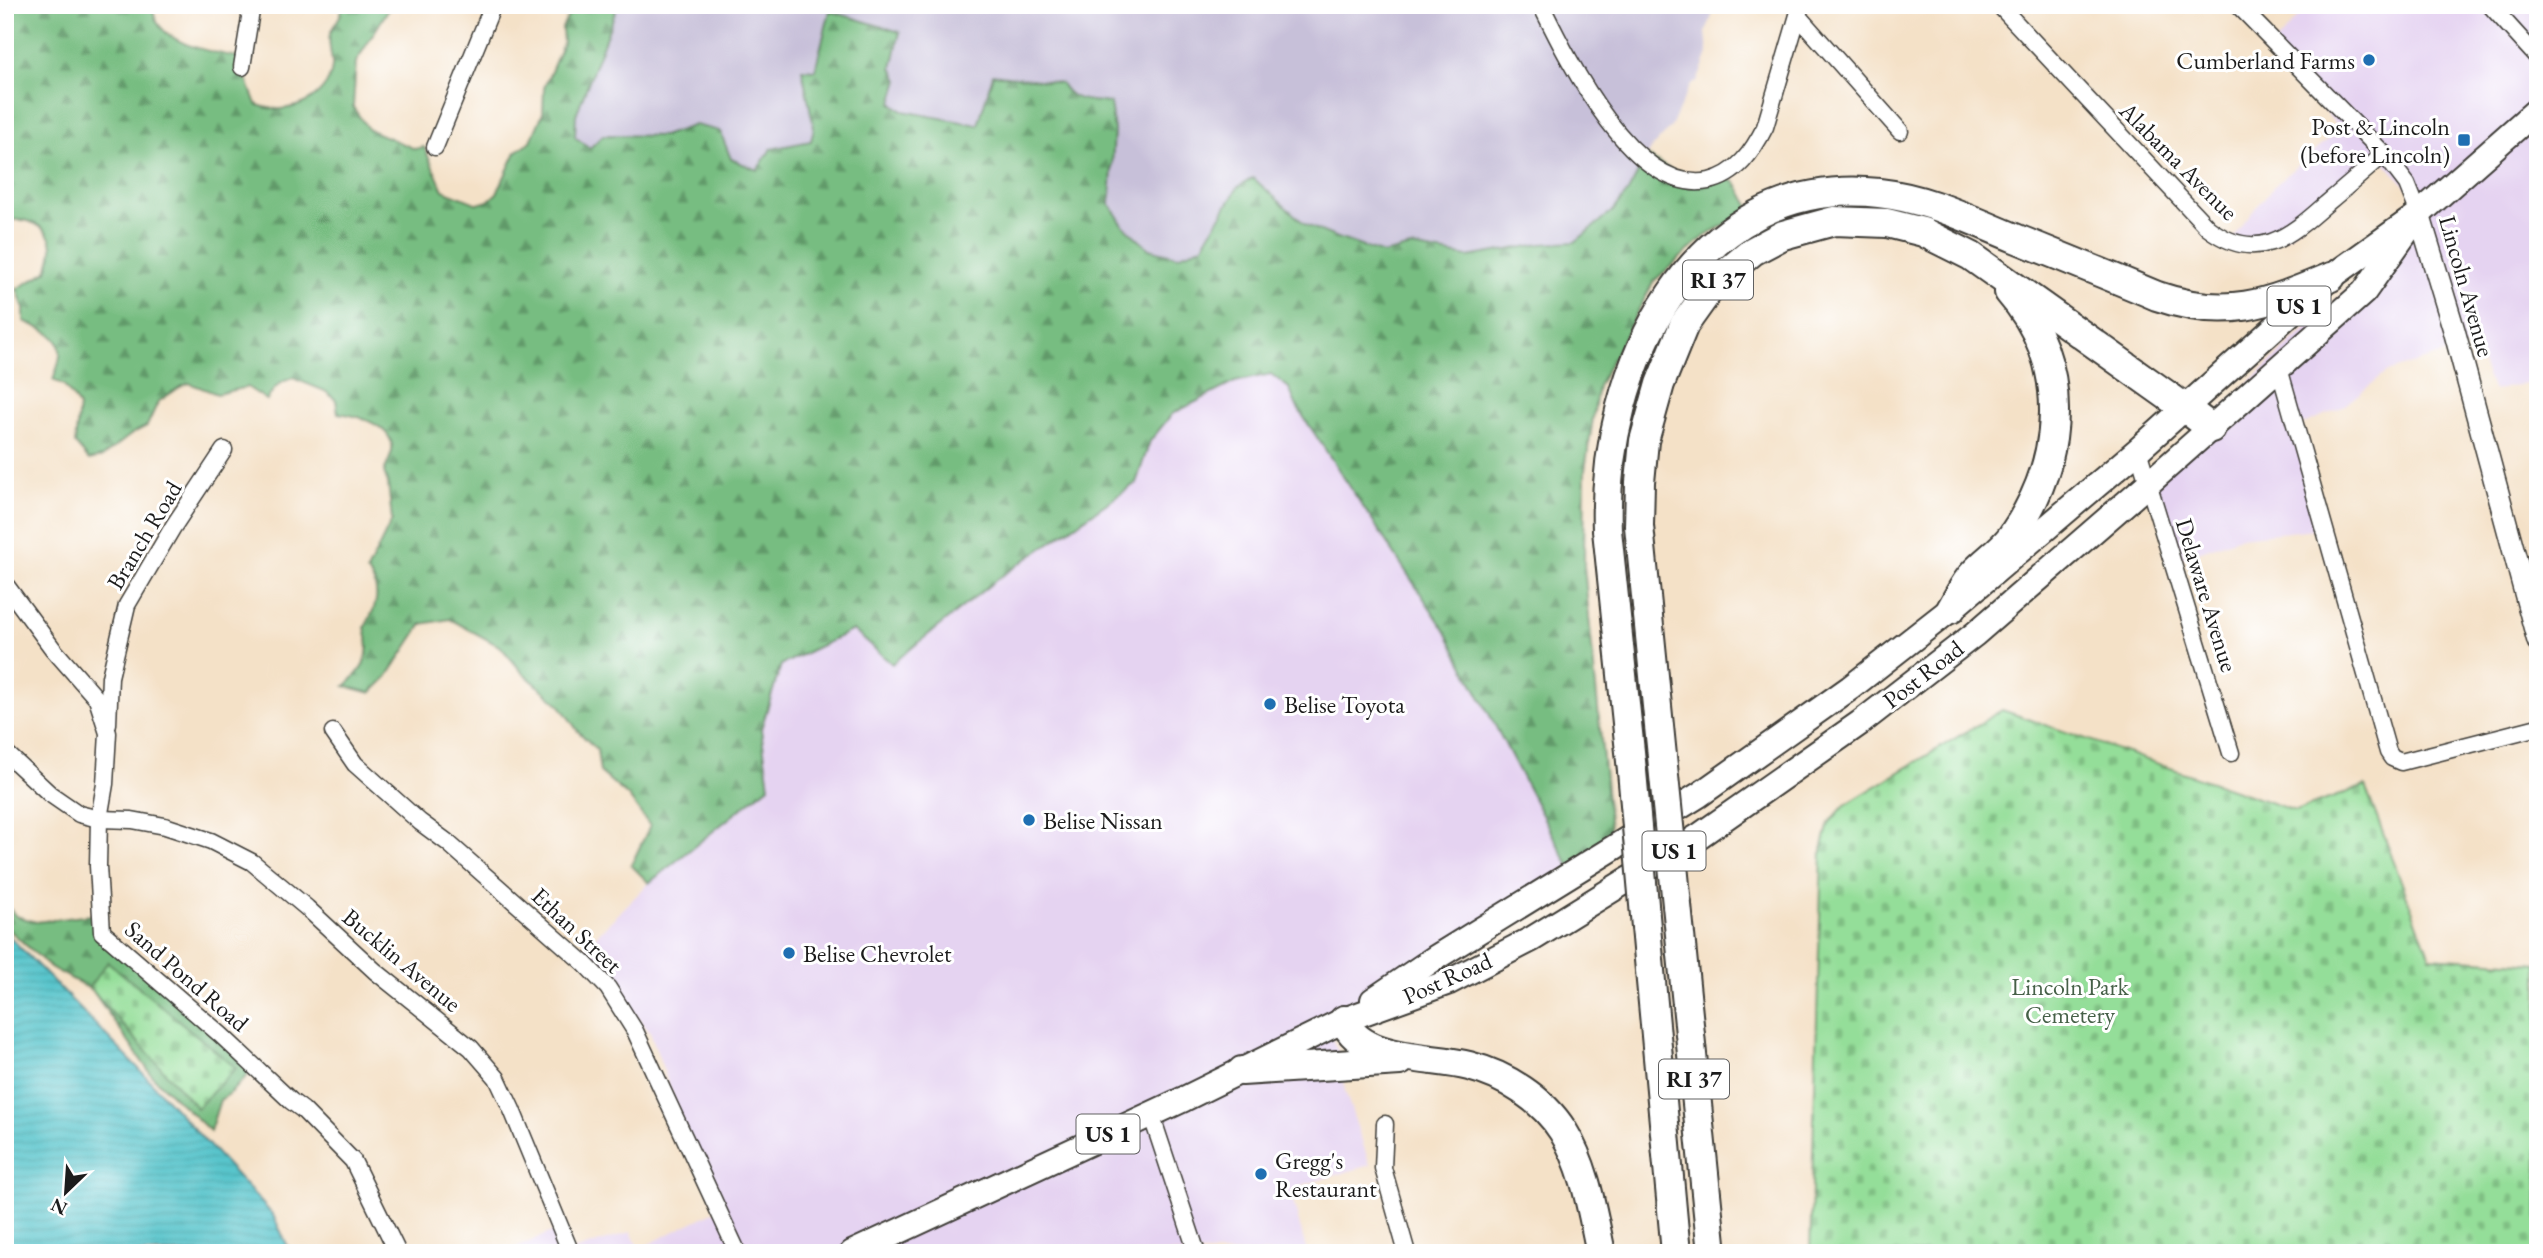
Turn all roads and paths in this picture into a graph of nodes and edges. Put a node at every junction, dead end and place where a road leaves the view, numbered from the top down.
1 (252, 5) edge
2 (493, 5) edge
3 (1541, 5) edge
4 (1999, 5) edge
5 (2238, 5) edge
6 (2490, 5) edge
7 (1799, 10) edge
8 (2538, 58) edge
9 (242, 67) dead end
10 (2538, 109) edge
11 (1900, 131) dead end
12 (435, 147) dead end
13 (2384, 154) junction
14 (2419, 214) junction
15 (1985, 267) junction
16 (2331, 277) junction
17 (2278, 368) junction
18 (2185, 408) junction
19 (2211, 428) junction
20 (224, 450) dead end
21 (2138, 450) junction
22 (2149, 483) junction
23 (5, 584) edge
24 (1951, 609) junction
25 (2538, 641) edge
26 (2538, 727) edge
27 (333, 732) dead end
28 (107, 733) junction
29 (5, 752) edge
30 (2231, 753) dead end
31 (99, 819) junction
32 (1344, 1020) junction
33 (1428, 1058) junction
34 (1242, 1071) junction
35 (1151, 1114) junction
36 (1385, 1124) dead end
37 (398, 1253) edge
38 (571, 1253) edge
39 (738, 1253) edge
40 (852, 1253) edge
41 (1197, 1253) edge
42 (1407, 1253) edge
43 (1601, 1253) edge
44 (1676, 1253) edge
45 (1712, 1253) edge

1 - 9 street
2 - 12 street
3 - 7 street
4 - 13 street, Alabama Avenue
5 - 13 street, Lincoln Avenue
6 - 8 street
7 - 11 street
10 - 14 main road, Post Road / US 1
13 - 14 street, Lincoln Avenue
14 - 16 main road, Post Road / US 1
14 - 17 main road, Post Road / US 1
14 - 25 street, Lincoln Avenue
15 - 18 highway
15 - 24 highway
15 - 45 highway, RI 37, bridge
16 - 18 main road, Post Road / US 1
16 - 44 highway, bridge
17 - 19 main road, Post Road / US 1
17 - 26 street
18 - 19 highway
18 - 21 main road, Post Road / US 1
19 - 22 main road, Post Road / US 1
20 - 28 street, Branch Road
21 - 22 street, Delaware Avenue
21 - 24 main road, Post Road / US 1
22 - 30 street, Delaware Avenue
22 - 32 main road, Post Road / US 1
23 - 28 street, Sand Pond Road
24 - 32 main road, Post Road / US 1
27 - 39 street, Ethan Street
28 - 31 street, Sand Pond Road
29 - 31 street
31 - 37 street, Sand Pond Road
31 - 38 street, Bucklin Avenue
32 - 33 highway
32 - 34 main road, Post Road / US 1
33 - 34 highway
33 - 43 highway
34 - 35 main road, Post Road / US 1
35 - 40 main road, Post Road / US 1
35 - 41 street
36 - 42 street

